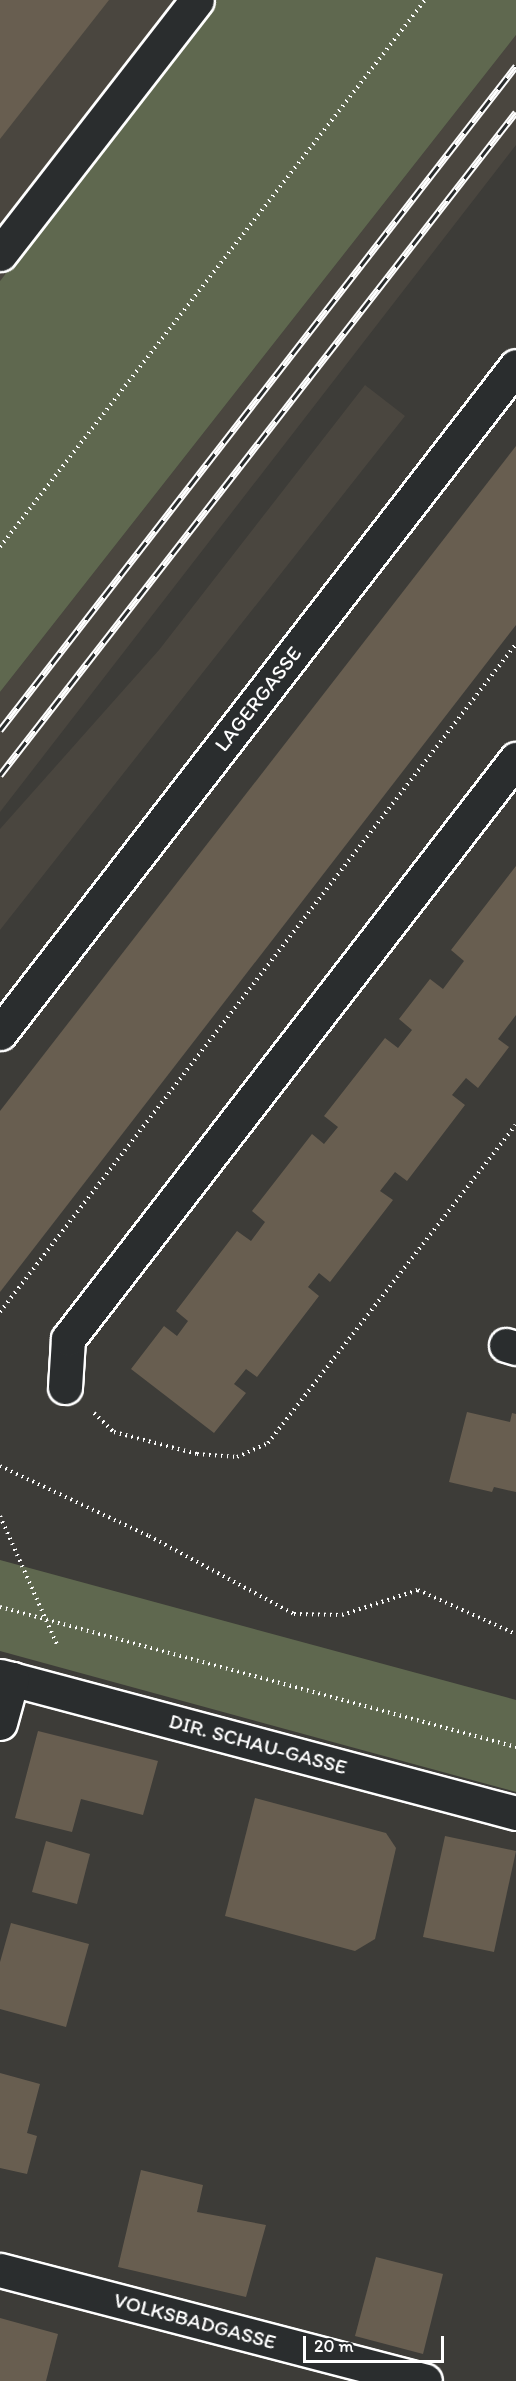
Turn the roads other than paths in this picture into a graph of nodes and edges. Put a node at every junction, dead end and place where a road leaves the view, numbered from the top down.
1 (197, 0) edge
2 (0, 254) edge
3 (516, 366) edge
4 (516, 759) edge
5 (0, 1033) edge
6 (65, 1387) road end
7 (6, 1678) edge
8 (0, 1723) edge
9 (516, 1813) edge
10 (0, 2270) edge
11 (425, 2381) edge

1 - 2 street
3 - 5 street, LAGERGASSE
4 - 6 street
7 - 8 street
7 - 9 street, DIR. SCHAU-GASSE
10 - 11 street, VOLKSBADGASSE

